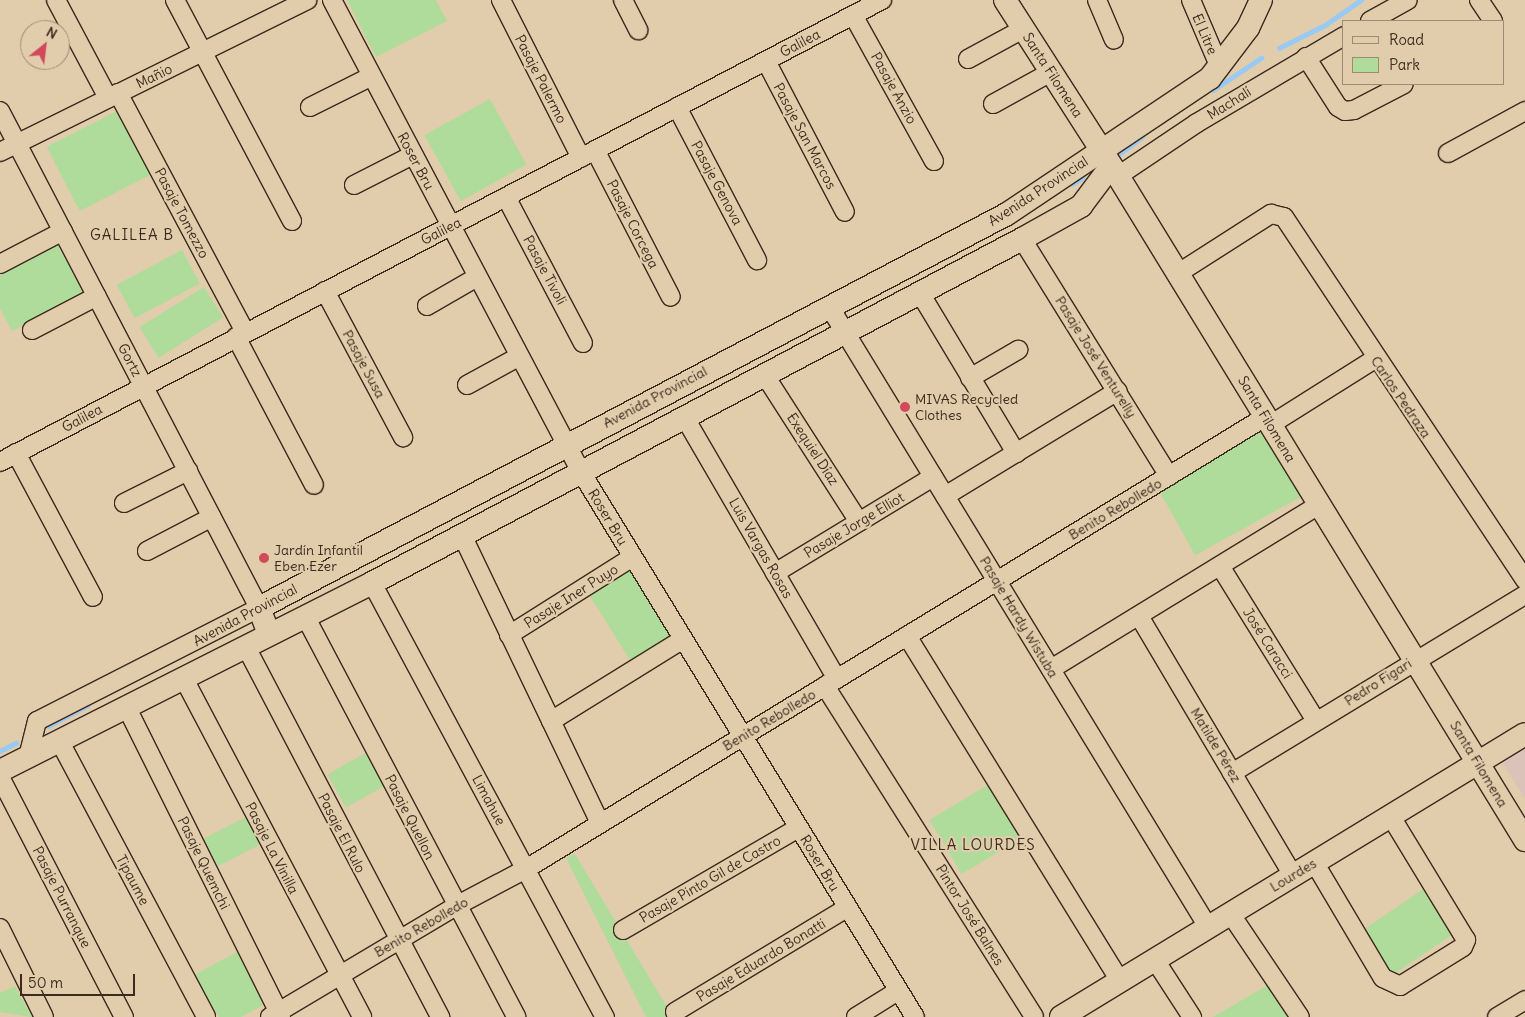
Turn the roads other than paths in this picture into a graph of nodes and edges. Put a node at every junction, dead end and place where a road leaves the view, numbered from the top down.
1 (56, 0) edge
2 (175, 0) edge
3 (308, 0) edge
4 (332, 0) edge
5 (502, 0) edge
6 (623, 0) edge
7 (882, 0) edge
8 (1005, 0) edge
9 (1097, 0) edge
10 (1191, 0) edge
11 (1262, 0) edge
12 (1408, 0) edge
13 (1479, 0) edge
14 (853, 15) junction
15 (1372, 20) edge
16 (1492, 20) edge
17 (1024, 29) junction
18 (638, 30) dead end
19 (1342, 37) edge
20 (1114, 40) dead end
21 (202, 52) junction
22 (1306, 57) junction
23 (968, 58) dead end
24 (766, 61) junction
25 (1220, 68) junction
26 (1051, 72) junction
27 (372, 76) junction
28 (1402, 85) edge
29 (113, 96) junction
30 (993, 104) dead end
31 (310, 107) dead end
32 (677, 107) junction
33 (1525, 111) edge
34 (0, 112) edge
35 (17, 144) junction
36 (0, 152) edge
37 (1448, 152) dead end
38 (588, 154) junction
39 (413, 155) junction
40 (934, 161) dead end
41 (1110, 164) junction
42 (354, 185) dead end
43 (506, 197) junction
44 (845, 212) dead end
45 (292, 221) dead end
46 (450, 226) junction
47 (63, 231) junction
48 (1022, 239) junction
49 (757, 260) dead end
50 (0, 264) edge
51 (1177, 274) junction
52 (477, 278) junction
53 (325, 291) junction
54 (920, 293) junction
55 (97, 296) junction
56 (671, 297) dead end
57 (427, 306) dead end
58 (829, 306) junction
59 (32, 330) dead end
60 (846, 333) junction
61 (241, 335) junction
62 (583, 343) dead end
63 (1018, 350) dead end
64 (518, 357) junction
65 (1375, 359) junction
66 (766, 377) junction
67 (970, 378) junction
68 (467, 385) dead end
69 (143, 386) junction
70 (1118, 392) junction
71 (684, 418) junction
72 (1268, 421) junction
73 (402, 437) dead end
74 (565, 444) junction
75 (16, 453) junction
76 (1016, 453) junction
77 (0, 462) edge
78 (188, 471) junction
79 (581, 472) junction
80 (1169, 476) junction
81 (933, 477) junction
82 (314, 485) dead end
83 (945, 496) junction
84 (124, 503) dead end
85 (1319, 505) junction
86 (212, 517) junction
87 (860, 522) junction
88 (462, 535) junction
89 (147, 551) dead end
90 (633, 557) junction
91 (1220, 566) junction
92 (775, 573) junction
93 (1525, 580) edge
94 (997, 581) junction
95 (372, 583) junction
96 (1525, 595) edge
97 (93, 597) dead end
98 (260, 608) junction
99 (305, 616) junction
100 (1138, 616) junction
101 (269, 634) junction
102 (509, 635) junction
103 (907, 636) junction
104 (683, 639) junction
105 (246, 647) junction
106 (1414, 659) junction
107 (1051, 670) junction
108 (183, 677) junction
109 (831, 682) junction
110 (127, 708) junction
111 (551, 721) junction
112 (1316, 721) junction
113 (1525, 734) edge
114 (742, 736) junction
115 (60, 742) junction
116 (28, 756) junction
117 (1477, 762) junction
118 (0, 771) edge
119 (1232, 773) junction
120 (0, 778) edge
121 (1390, 815) junction
122 (600, 824) junction
123 (798, 828) junction
124 (1525, 840) edge
125 (1314, 862) junction
126 (526, 869) junction
127 (1293, 874) junction
128 (456, 906) junction
129 (847, 908) junction
130 (1230, 913) junction
131 (1208, 927) junction
132 (0, 928) edge
133 (622, 930) dead end
134 (397, 941) junction
135 (1155, 960) junction
136 (338, 976) junction
137 (1120, 981) junction
138 (898, 991) junction
139 (1525, 1000) edge
140 (675, 1012) dead end
141 (277, 1015) edge
142 (44, 1017) edge
143 (124, 1017) edge
144 (206, 1017) edge
145 (362, 1017) edge
146 (440, 1017) edge
147 (516, 1017) edge
148 (605, 1017) edge
149 (856, 1017) edge
150 (915, 1017) edge
151 (1034, 1017) edge
152 (1061, 1017) edge
153 (1192, 1017) edge
154 (1300, 1017) edge
155 (1497, 1017) edge

1 - 29 street, Pasaje Tomezzo
2 - 21 street
3 - 21 street, Mañio
4 - 27 street, Roser Bru
5 - 38 street, Pasaje Palermo
6 - 18 street
7 - 14 street, Galilea
8 - 17 street, Santa Filomena
9 - 20 street
10 - 25 street, El Litre
11 - 25 street, Avenida Provincial
12 - 15 street
13 - 16 street
14 - 24 street, Galilea
14 - 40 street, Pasaje Anzio
17 - 23 street
17 - 26 street, Santa Filomena
19 - 22 street, Machalí
21 - 29 street, Mañio
21 - 45 street
22 - 28 street
22 - 41 street, Machalí
24 - 32 street, Galilea
24 - 44 street, Pasaje San Marcos
25 - 41 street, Avenida Provincial
26 - 30 street
26 - 41 street, Santa Filomena
27 - 31 street
27 - 39 street, Roser Bru
29 - 35 street, Mañio
29 - 61 street, Pasaje Tomezzo
32 - 38 street, Galilea
32 - 49 street, Pasaje Genova
33 - 37 street
34 - 35 street, Gortz
35 - 36 street, Mañio
35 - 47 street, Gortz
38 - 43 street, Galilea
38 - 56 street, Pasaje Corcega
39 - 42 street
39 - 46 street, Roser Bru
41 - 48 street, Avenida Provincial
41 - 51 street, Santa Filomena
41 - 58 street, Avenida Provincial
43 - 46 street, Galilea
43 - 62 street, Pasaje Tivoli
46 - 52 street, Roser Bru
46 - 53 street, Galilea
47 - 50 street
47 - 55 street, Gortz
48 - 54 street, Avenida Provincial
48 - 70 street, Pasaje José Venturelly
51 - 65 street, Carlos Pedraza
51 - 72 street, Santa Filomena
52 - 57 street
52 - 64 street, Roser Bru
53 - 61 street, Galilea
53 - 73 street, Pasaje Susa
54 - 60 street, Avenida Provincial
54 - 67 street
55 - 59 street
55 - 69 street, Gortz
58 - 60 street, Pasaje Hardy Wistuba
58 - 74 street, Avenida Provincial
60 - 66 street, Avenida Provincial
60 - 81 street, Pasaje Hardy Wistuba
61 - 69 street, Galilea
61 - 82 street, Pasaje Tomezzo
63 - 67 street
64 - 68 street
64 - 74 street, Roser Bru
65 - 72 street, Benito Rebolledo
65 - 93 street, Carlos Pedraza
66 - 71 street, Avenida Provincial
66 - 87 street, Exequiel Díaz
67 - 76 street
69 - 75 street, Galilea
69 - 78 street, Gortz
70 - 76 street
70 - 80 street, Pasaje José Venturelly
71 - 79 street, Avenida Provincial
71 - 92 street, Luis Vargas Rosas
72 - 80 street, Benito Rebolledo
72 - 85 street, Santa Filomena
74 - 79 street, Roser Bru
74 - 98 street, Avenida Provincial
75 - 77 street, Galilea
75 - 97 street
76 - 83 street
78 - 84 street
78 - 86 street, Gortz
79 - 88 street, Avenida Provincial
79 - 90 street, Roser Bru
80 - 94 street, Benito Rebolledo
81 - 83 street, Pasaje Hardy Wistuba
81 - 87 street, Pasaje Jorge Elliot
83 - 94 street, Pasaje Hardy Wistuba
85 - 91 street
85 - 106 street, Santa Filomena
86 - 89 street
86 - 98 street, Gortz
87 - 92 street, Pasaje Jorge Elliot
88 - 95 street, Avenida Provincial
88 - 102 street
90 - 102 street, Pasaje Iner Puyo
90 - 104 street, Roser Bru
91 - 100 street
91 - 112 street, José Caracci
92 - 109 street, Luis Vargas Rosas
94 - 103 street, Benito Rebolledo
94 - 107 street, Pasaje Hardy Wistuba
95 - 99 street, Avenida Provincial
95 - 126 street, Limahue
96 - 106 street, Pedro Figari
98 - 101 street
98 - 116 street, Avenida Provincial
99 - 101 street, Avenida Provincial
99 - 128 street, Pasaje Quellon
100 - 107 street
100 - 119 street, Matilde Pérez
101 - 105 street, Avenida Provincial
102 - 111 street
103 - 109 street, Benito Rebolledo
103 - 137 street
104 - 111 street
104 - 114 street, Roser Bru
105 - 108 street, Avenida Provincial
105 - 134 street, Pasaje El Rulo
106 - 112 street, Pedro Figari
106 - 117 street, Santa Filomena
107 - 131 street, Pasaje Hardy Wistuba
108 - 110 street, Avenida Provincial
108 - 136 street, Pasaje La Vinilla
109 - 114 street, Benito Rebolledo
109 - 151 street, Pintor José Balnes
110 - 115 street, Avenida Provincial
110 - 141 street, Pasaje Quemchi
111 - 122 street
112 - 119 street, Pedro Figari
113 - 117 street, Lourdes
114 - 122 street, Benito Rebolledo
114 - 123 street, Roser Bru
115 - 116 street, Avenida Provincial
115 - 144 street, Tipaume
116 - 118 street, Avenida Provincial
117 - 121 street, Lourdes
117 - 124 street, Santa Filomena
119 - 127 street, Matilde Pérez
120 - 143 street, Pasaje Purranque
121 - 125 street, Lourdes
121 - 125 street
122 - 126 street, Benito Rebolledo
123 - 129 street, Roser Bru
123 - 133 street, Pasaje Pinto Gil de Castro
125 - 127 street, Lourdes
126 - 128 street, Benito Rebolledo
126 - 148 street, Limahue
127 - 130 street, Lourdes
128 - 134 street, Benito Rebolledo
128 - 147 street, Pasaje Quellon
129 - 138 street, Roser Bru
129 - 140 street, Pasaje Eduardo Bonatti
130 - 131 street, Lourdes
130 - 154 street
131 - 135 street, Lourdes
132 - 142 street
134 - 136 street, Benito Rebolledo
134 - 146 street, Pasaje El Rulo
135 - 137 street, Lourdes
135 - 153 street
136 - 141 street, Benito Rebolledo
136 - 145 street, Pasaje La Vinilla
137 - 152 street, Lourdes
138 - 149 street
138 - 150 street, Roser Bru
139 - 155 street

